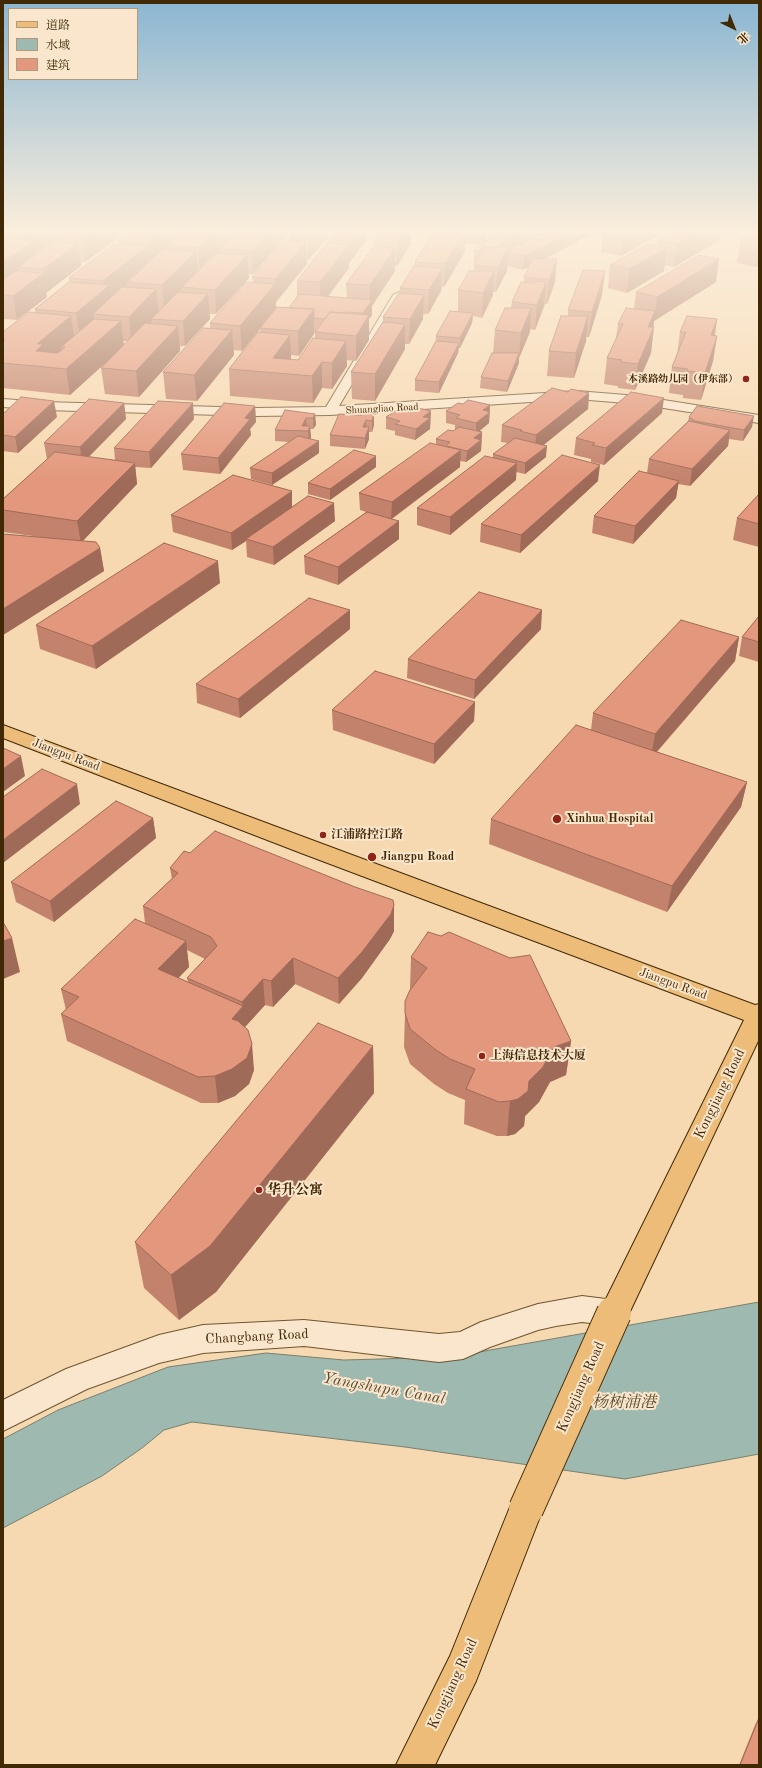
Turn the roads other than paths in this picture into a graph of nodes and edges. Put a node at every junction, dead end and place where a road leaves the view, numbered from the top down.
1 (387, 316) edge
2 (3, 402) edge
3 (330, 411) junction
4 (759, 419) edge
5 (3, 731) edge
6 (759, 1015) edge
7 (614, 1313) junction
8 (3, 1416) edge
9 (415, 1765) edge

1 - 3 street
2 - 3 street, Shuangliao Road
3 - 4 street, Shuangliao Road
5 - 6 main road, Jiangpu Road
6 - 7 main road, Kongjiang Road
7 - 8 street, Changbang Road
7 - 9 main road, Kongjiang Road, bridge

